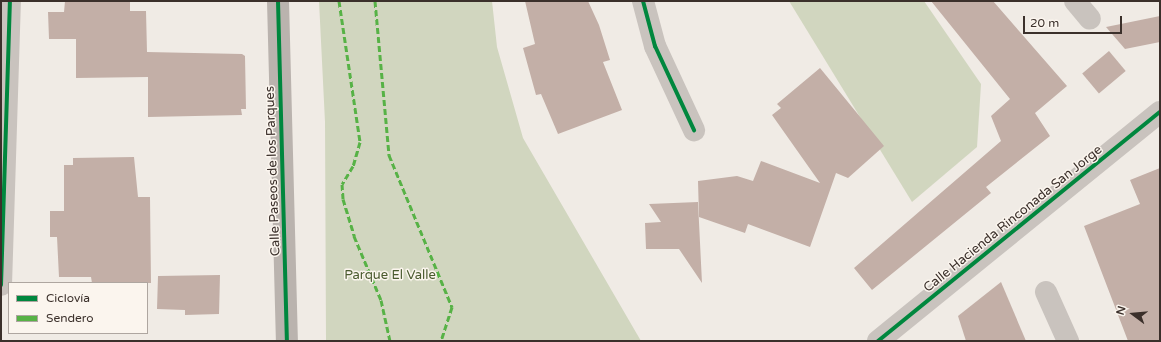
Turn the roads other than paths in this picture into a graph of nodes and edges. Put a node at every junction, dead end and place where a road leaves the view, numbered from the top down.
1 (10, 1) edge
2 (278, 1) edge
3 (642, 1) edge
4 (1075, 1) edge
5 (1090, 19) dead end
6 (5, 83) edge
7 (1160, 112) edge
8 (694, 130) dead end
9 (1, 285) edge
10 (1046, 292) dead end
11 (287, 341) edge
12 (878, 341) edge
13 (1068, 341) edge

1 - 6 street
2 - 11 street, Calle Paseos de los Parques
3 - 8 street
4 - 5 street
6 - 9 street
7 - 12 street, Calle Hacienda Rinconada San Jorge
10 - 13 street

